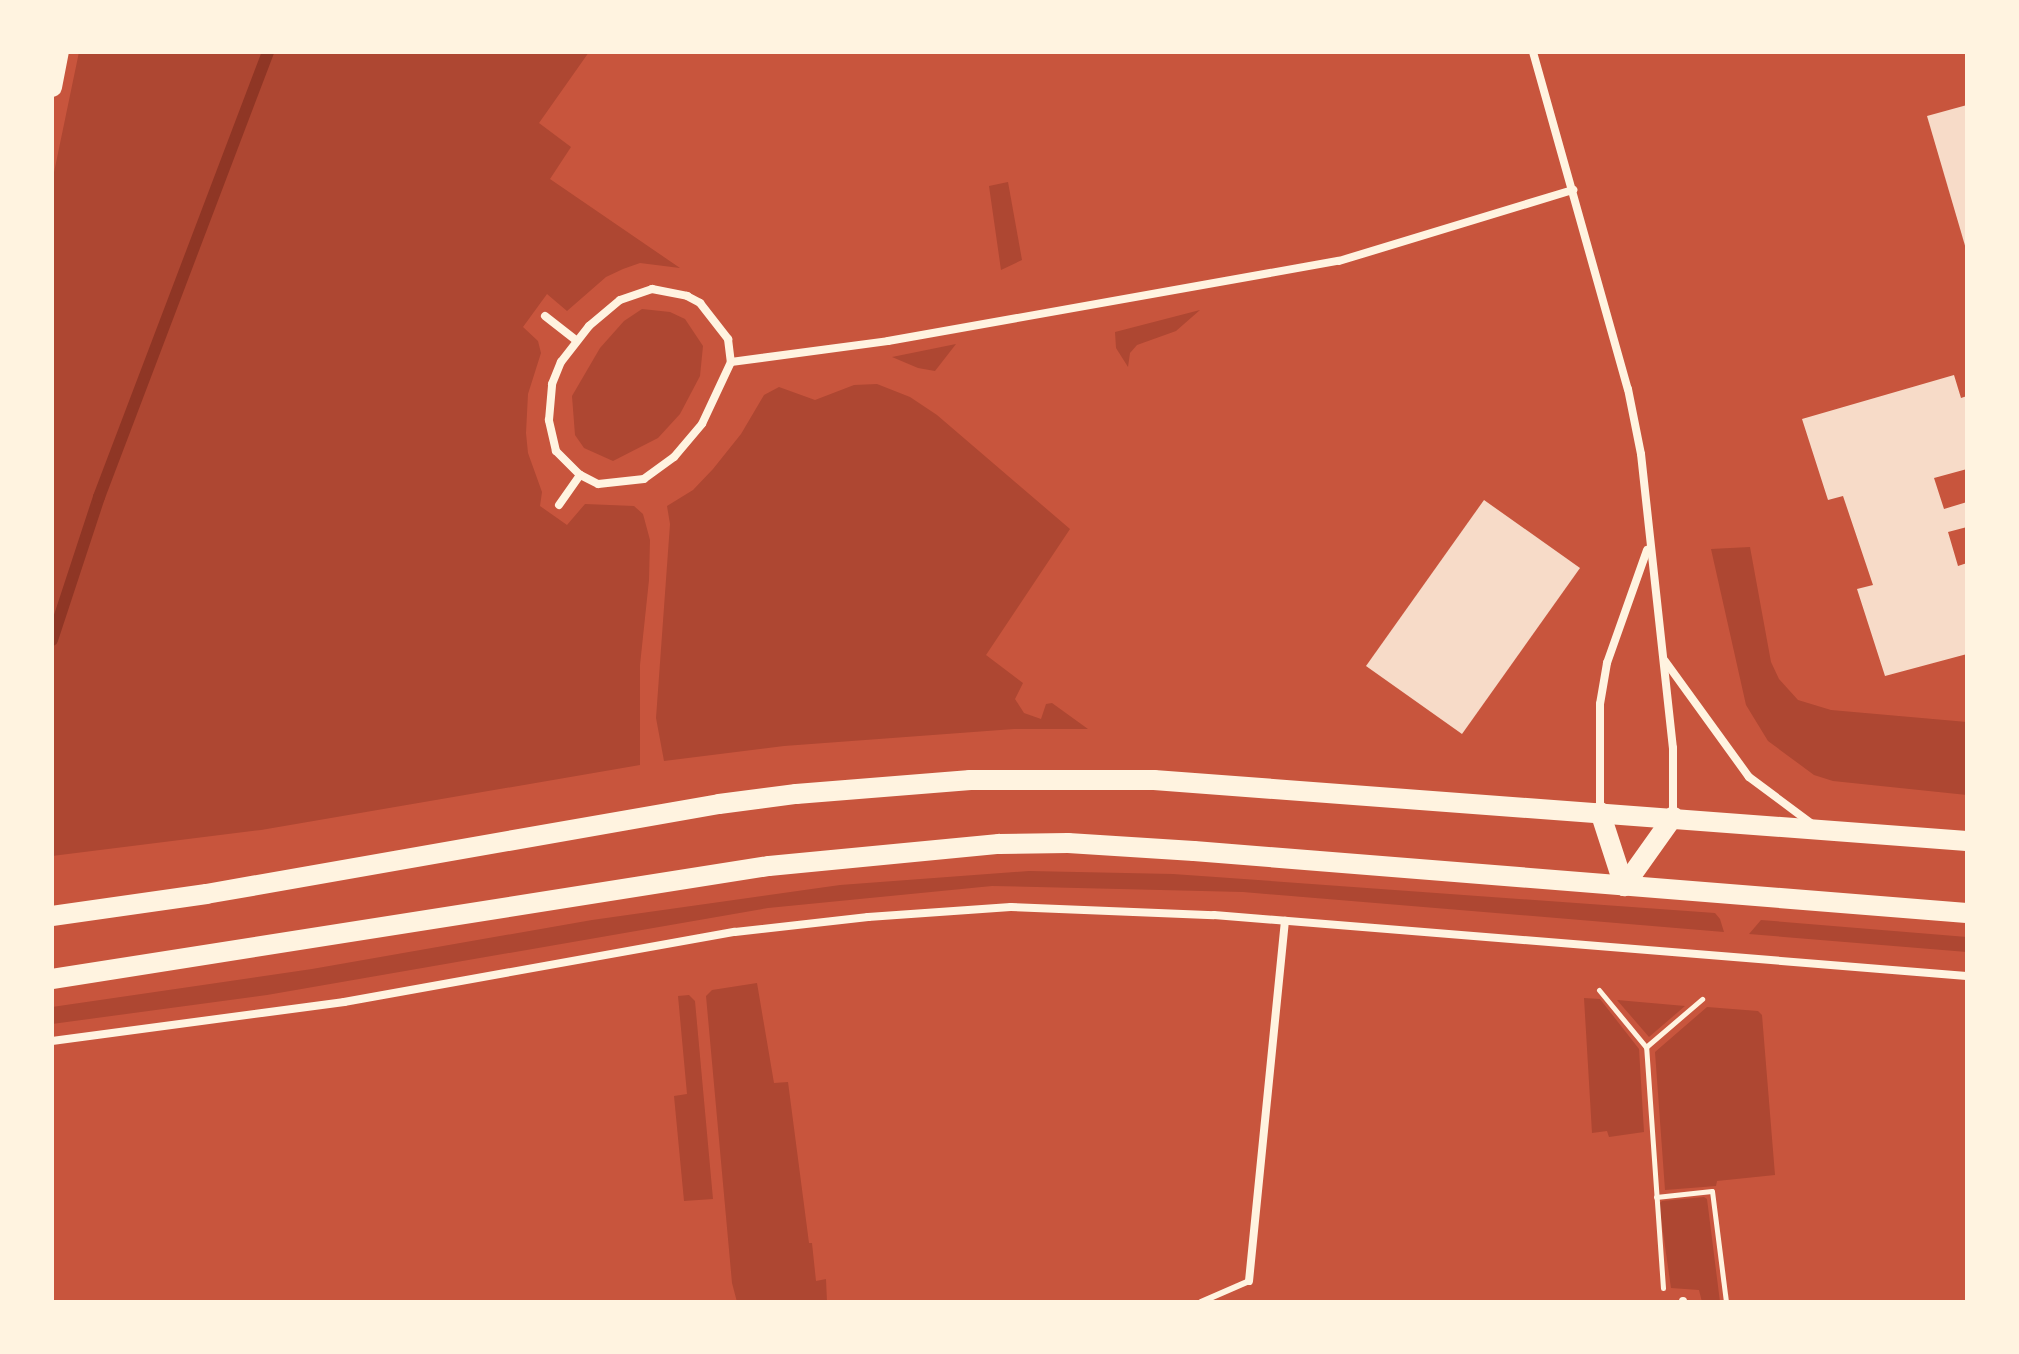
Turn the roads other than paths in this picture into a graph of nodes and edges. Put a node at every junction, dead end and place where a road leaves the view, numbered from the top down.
1 (59, 52) edge
2 (1533, 52) edge
3 (52, 87) edge
4 (1573, 190) junction
5 (545, 316) dead end
6 (576, 340) junction
7 (731, 362) junction
8 (580, 475) junction
9 (559, 505) dead end
10 (1649, 545) junction
11 (1664, 661) junction
12 (1600, 812) junction
13 (1673, 817) junction
14 (1820, 829) junction
15 (1967, 841) edge
16 (1624, 886) junction
17 (1967, 913) edge
18 (52, 916) edge
19 (1285, 921) junction
20 (1967, 976) edge
21 (52, 979) edge
22 (52, 1041) edge
23 (1249, 1281) joint
24 (1201, 1302) edge

1 - 3 main road
2 - 4 street
4 - 7 street
4 - 10 street
5 - 6 street
6 - 7 street
6 - 8 street
7 - 8 street
8 - 9 street
10 - 11 street
10 - 12 street
11 - 13 street
11 - 14 street
12 - 13 main road
12 - 16 main road
12 - 18 main road
13 - 14 main road
13 - 16 main road
14 - 15 main road
16 - 17 main road
16 - 21 main road
19 - 20 street
19 - 22 street
19 - 23 street
23 - 24 lane

